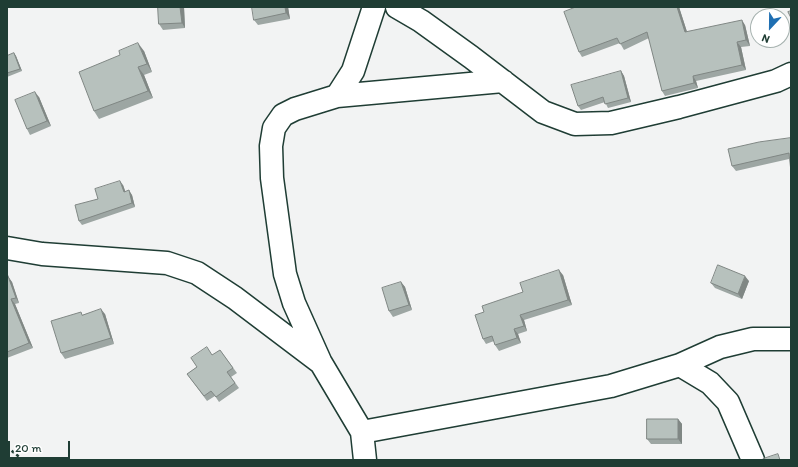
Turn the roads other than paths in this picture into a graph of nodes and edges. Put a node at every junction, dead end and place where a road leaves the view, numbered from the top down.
1 (374, 7) edge
2 (397, 7) edge
3 (791, 74) edge
4 (503, 81) junction
5 (337, 96) junction
6 (7, 248) edge
7 (791, 339) edge
8 (321, 363) junction
9 (680, 365) junction
10 (362, 432) junction
11 (365, 460) edge
12 (753, 460) edge

1 - 5 street
2 - 4 street
3 - 4 street
4 - 5 street
5 - 8 street
6 - 8 street
7 - 9 street
8 - 10 street
9 - 10 street
9 - 12 street
10 - 11 street

